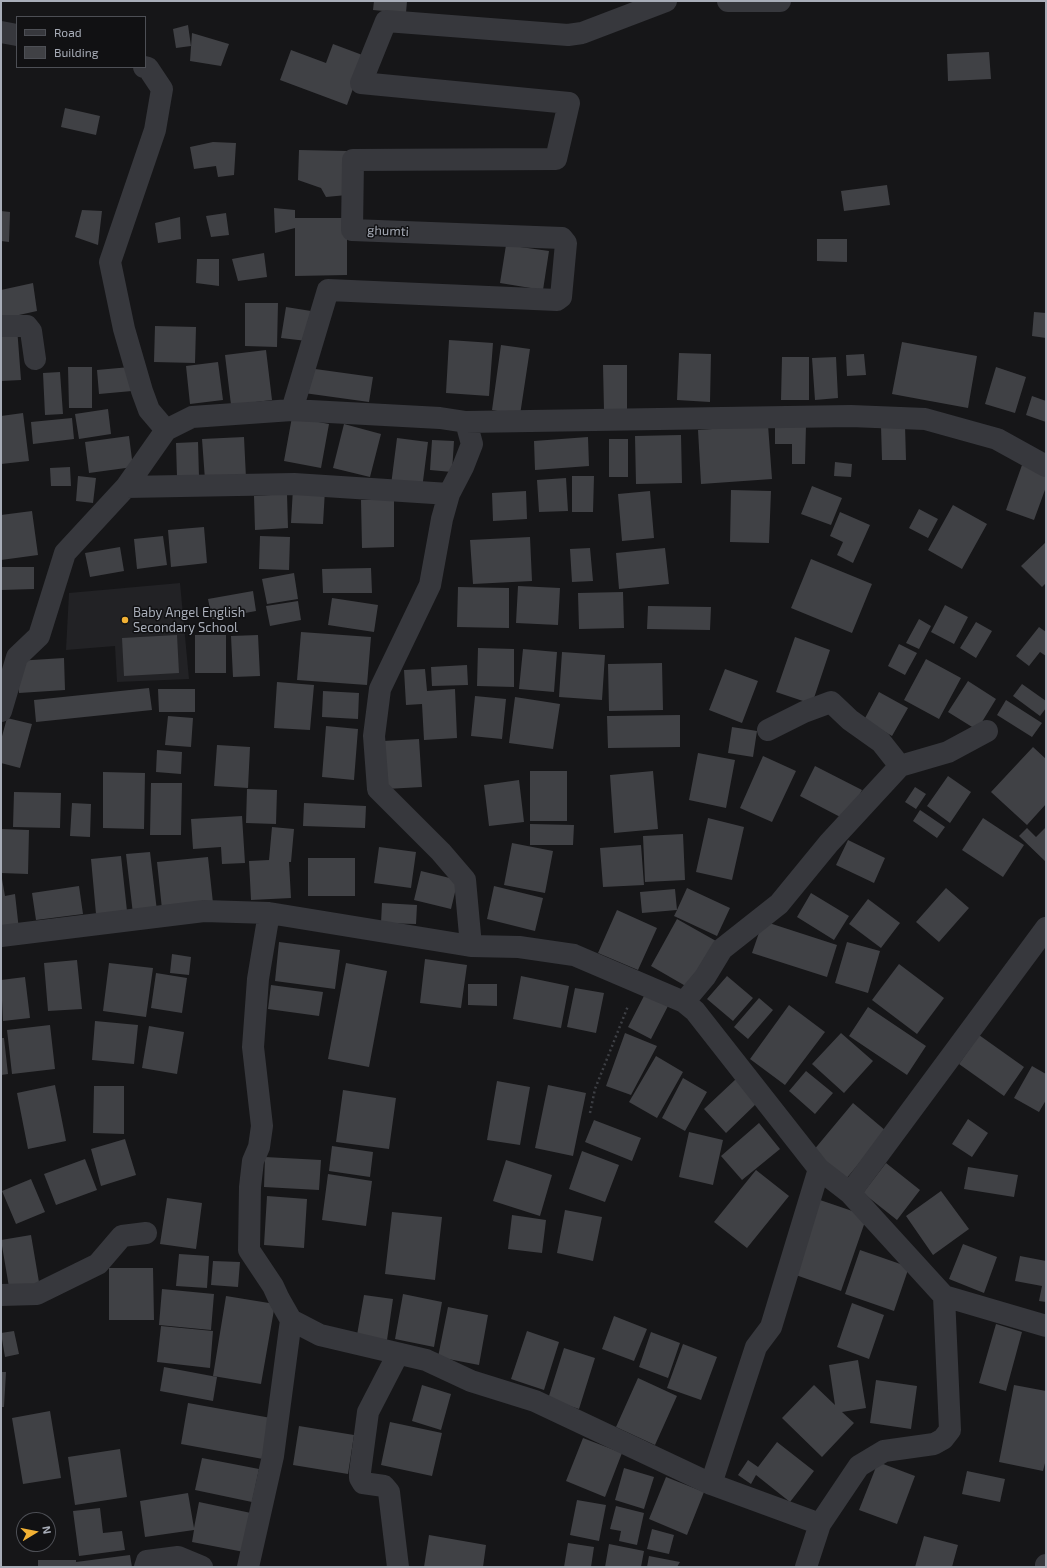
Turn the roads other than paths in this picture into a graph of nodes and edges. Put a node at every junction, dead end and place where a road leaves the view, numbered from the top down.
1 (666, 1) edge
2 (728, 1) edge
3 (780, 1) edge
4 (1, 32) edge
5 (16, 35) edge
6 (146, 68) edge
7 (1, 326) edge
8 (35, 359) dead end
9 (292, 410) junction
10 (466, 422) junction
11 (166, 430) junction
12 (1046, 466) edge
13 (126, 487) junction
14 (449, 494) junction
15 (9, 657) edge
16 (1, 711) edge
17 (768, 730) dead end
18 (987, 731) dead end
19 (900, 766) junction
20 (268, 913) junction
21 (1046, 928) edge
22 (1, 936) edge
23 (471, 946) junction
24 (684, 1002) junction
25 (819, 1169) junction
26 (850, 1193) junction
27 (146, 1234) dead end
28 (1, 1295) edge
29 (944, 1296) junction
30 (291, 1320) junction
31 (1046, 1326) edge
32 (398, 1354) junction
33 (711, 1484) junction
34 (820, 1524) junction
35 (145, 1567) edge
36 (202, 1567) edge
37 (248, 1567) edge
38 (398, 1567) edge
39 (806, 1567) edge

1 - 9 street, ghumti
2 - 3 street
4 - 5 street
6 - 11 street
7 - 8 street
9 - 10 street
9 - 11 street
10 - 12 street
10 - 14 street
11 - 13 street
13 - 14 street
13 - 15 street
14 - 23 street
15 - 16 street
17 - 19 street
18 - 19 street
19 - 24 street
20 - 22 street
20 - 23 street
20 - 30 street
21 - 26 street
23 - 24 street
24 - 25 street
25 - 26 street
25 - 33 street
26 - 29 street
27 - 28 street
29 - 31 street
29 - 34 street
30 - 32 street
30 - 37 street
32 - 33 street
32 - 38 street
33 - 34 street
34 - 39 street
35 - 36 street

